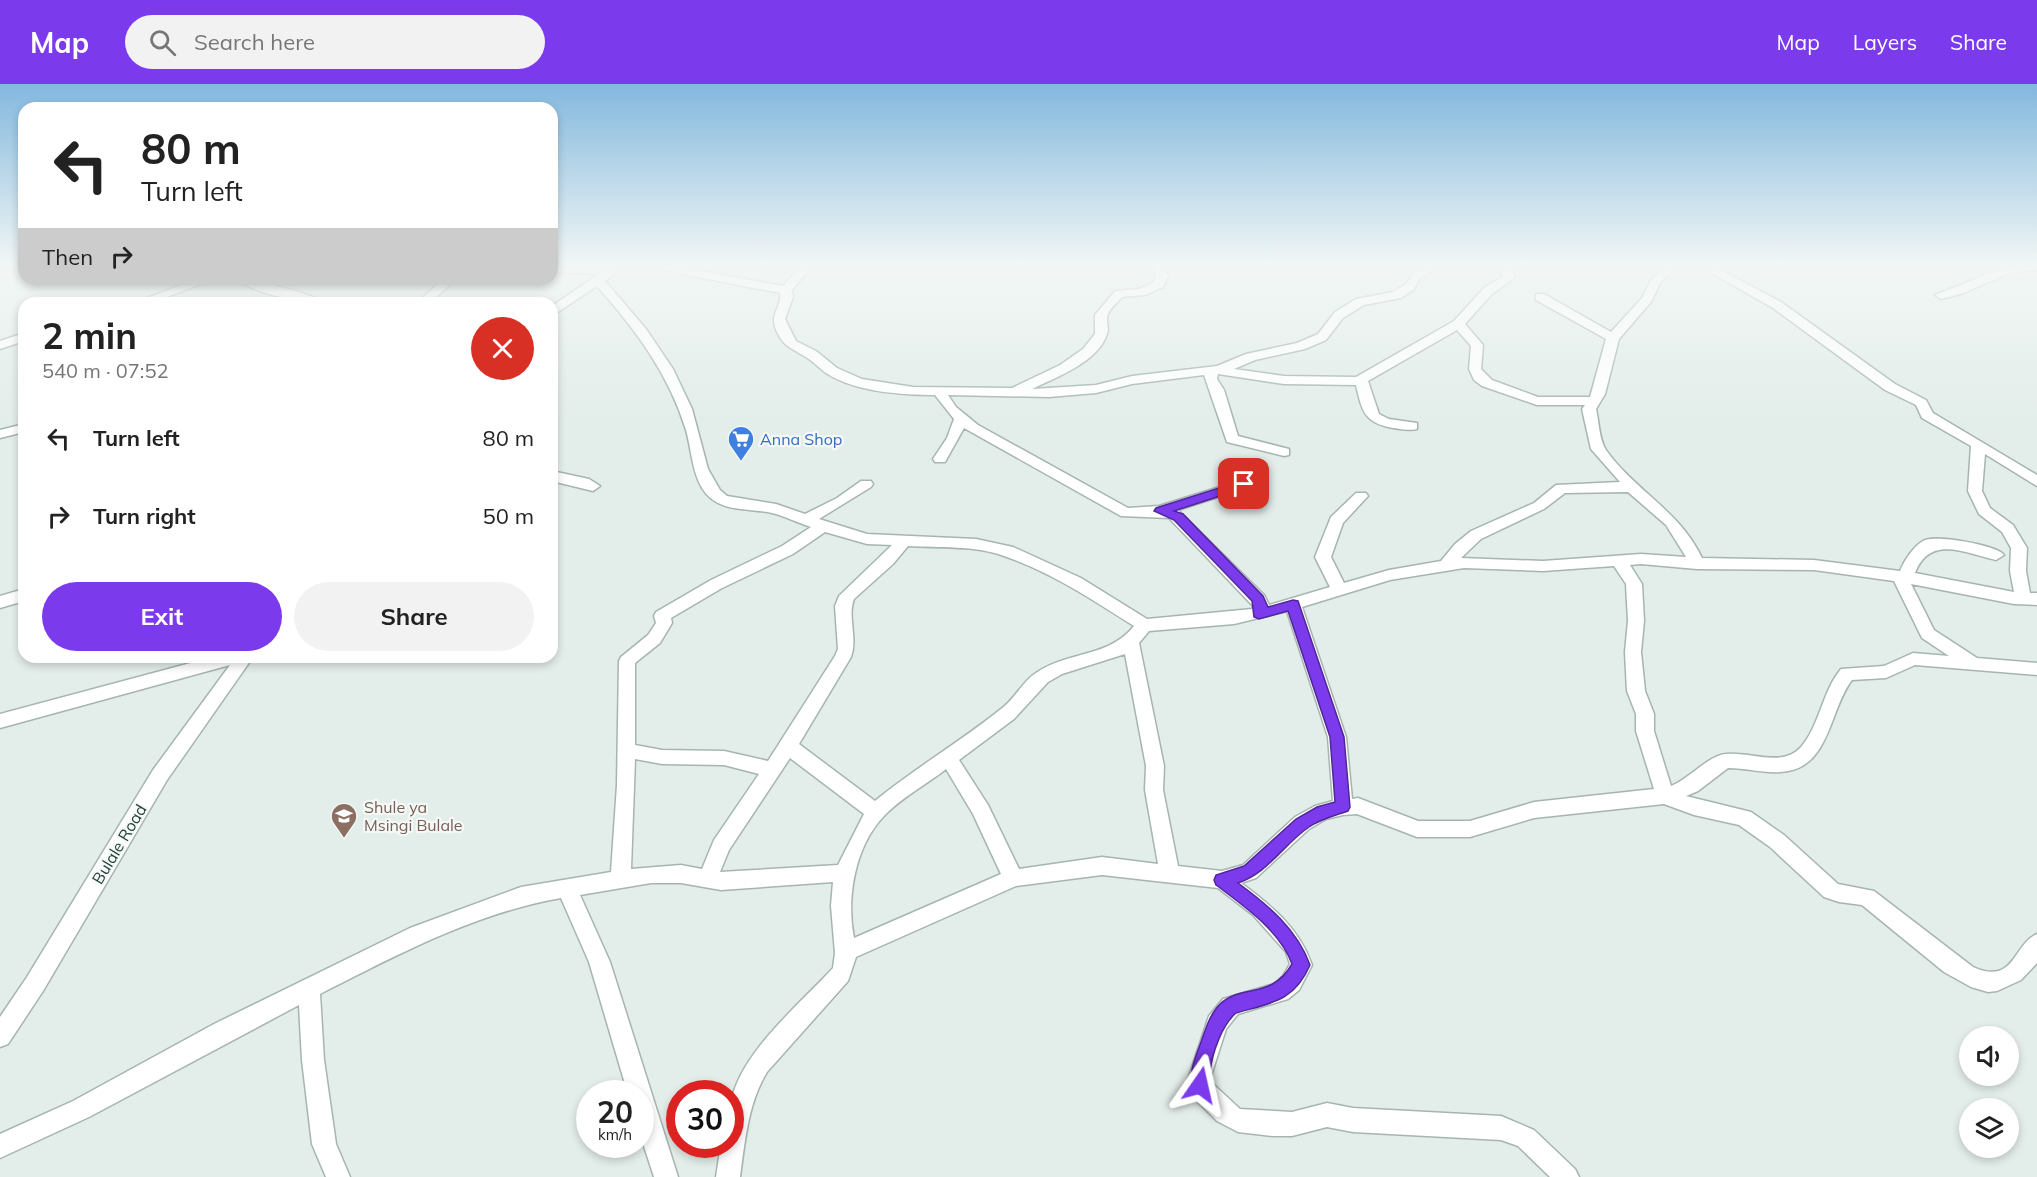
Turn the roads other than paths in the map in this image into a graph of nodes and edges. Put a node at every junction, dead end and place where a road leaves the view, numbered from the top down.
1 (630, 318) edge
2 (779, 318) edge
3 (1101, 318) edge
4 (1337, 318) edge
5 (1463, 318) edge
6 (1577, 318) edge
7 (1630, 318) edge
8 (1795, 318) edge
9 (1458, 324) junction
10 (1613, 338) junction
11 (18, 339) edge
12 (0, 345) edge
13 (1210, 374) junction
14 (1361, 380) junction
15 (1013, 392) junction
16 (940, 393) junction
17 (1593, 401) junction
18 (961, 418) junction
19 (1412, 426) dead end
20 (18, 430) edge
21 (0, 434) edge
22 (1978, 446) junction
23 (1284, 452) dead end
24 (940, 459) dead end
25 (1253, 472) dead end
26 (558, 477) edge
27 (2037, 481) edge
28 (866, 484) dead end
29 (593, 486) dead end
30 (1631, 487) junction
31 (1361, 496) dead end
32 (1160, 511) junction
33 (806, 520) junction
34 (823, 526) junction
35 (903, 542) junction
36 (1996, 555) dead end
37 (1618, 560) junction
38 (1697, 564) junction
39 (1447, 565) junction
40 (1903, 578) junction
41 (1339, 590) junction
42 (18, 597) edge
43 (2030, 599) edge
44 (0, 602) edge
45 (1293, 605) junction
46 (1259, 614) junction
47 (1144, 625) junction
48 (1131, 644) junction
49 (215, 663) edge
50 (241, 663) edge
51 (1978, 665) junction
52 (2037, 669) edge
53 (0, 721) edge
54 (788, 746) junction
55 (626, 750) junction
56 (948, 757) junction
57 (772, 770) junction
58 (1665, 796) junction
59 (1343, 807) junction
60 (876, 812) junction
61 (844, 873) junction
62 (1170, 875) junction
63 (1014, 878) junction
64 (621, 879) junction
65 (707, 880) junction
66 (1222, 880) junction
67 (565, 887) junction
68 (2037, 944) edge
69 (847, 951) junction
70 (309, 988) junction
71 (0, 1036) edge
72 (636, 1080) edge
73 (654, 1139) edge
74 (0, 1146) edge
75 (338, 1177) edge
76 (666, 1177) edge
77 (728, 1177) edge
78 (1567, 1177) edge

1 - 33 street
2 - 16 street
3 - 15 street
4 - 13 street
5 - 9 street
6 - 10 street
7 - 10 street
8 - 22 street
9 - 14 street
9 - 17 street
10 - 17 street
11 - 12 street
13 - 14 street
13 - 15 street
13 - 23 street
14 - 19 street
15 - 16 street
16 - 18 street
17 - 30 street
18 - 24 street
18 - 32 street
20 - 21 street
22 - 27 street
22 - 43 street
25 - 32 street
26 - 29 street
28 - 33 street
30 - 38 street
30 - 39 street
31 - 41 street
32 - 46 street
33 - 34 street
34 - 35 street
34 - 55 street
35 - 47 street
35 - 54 street
36 - 40 street
37 - 38 street
37 - 39 street
37 - 58 street
38 - 40 street
39 - 41 street
40 - 43 street
40 - 51 street
41 - 45 street
42 - 44 street
45 - 46 street
45 - 59 street
46 - 47 street
47 - 48 street
48 - 56 street
48 - 62 street
49 - 53 street
50 - 71 street, Bulale Road
51 - 52 street
51 - 58 street
54 - 57 street
54 - 60 street
55 - 57 street
55 - 64 street
56 - 60 street
56 - 63 street
57 - 65 street
58 - 59 street
58 - 68 street
59 - 66 street
60 - 61 street
61 - 65 street
61 - 69 street
62 - 63 street
62 - 66 street
63 - 69 street
64 - 65 street
64 - 67 street
66 - 78 street
67 - 70 street
67 - 72 street
69 - 77 street
70 - 74 street
70 - 75 street
73 - 76 street

